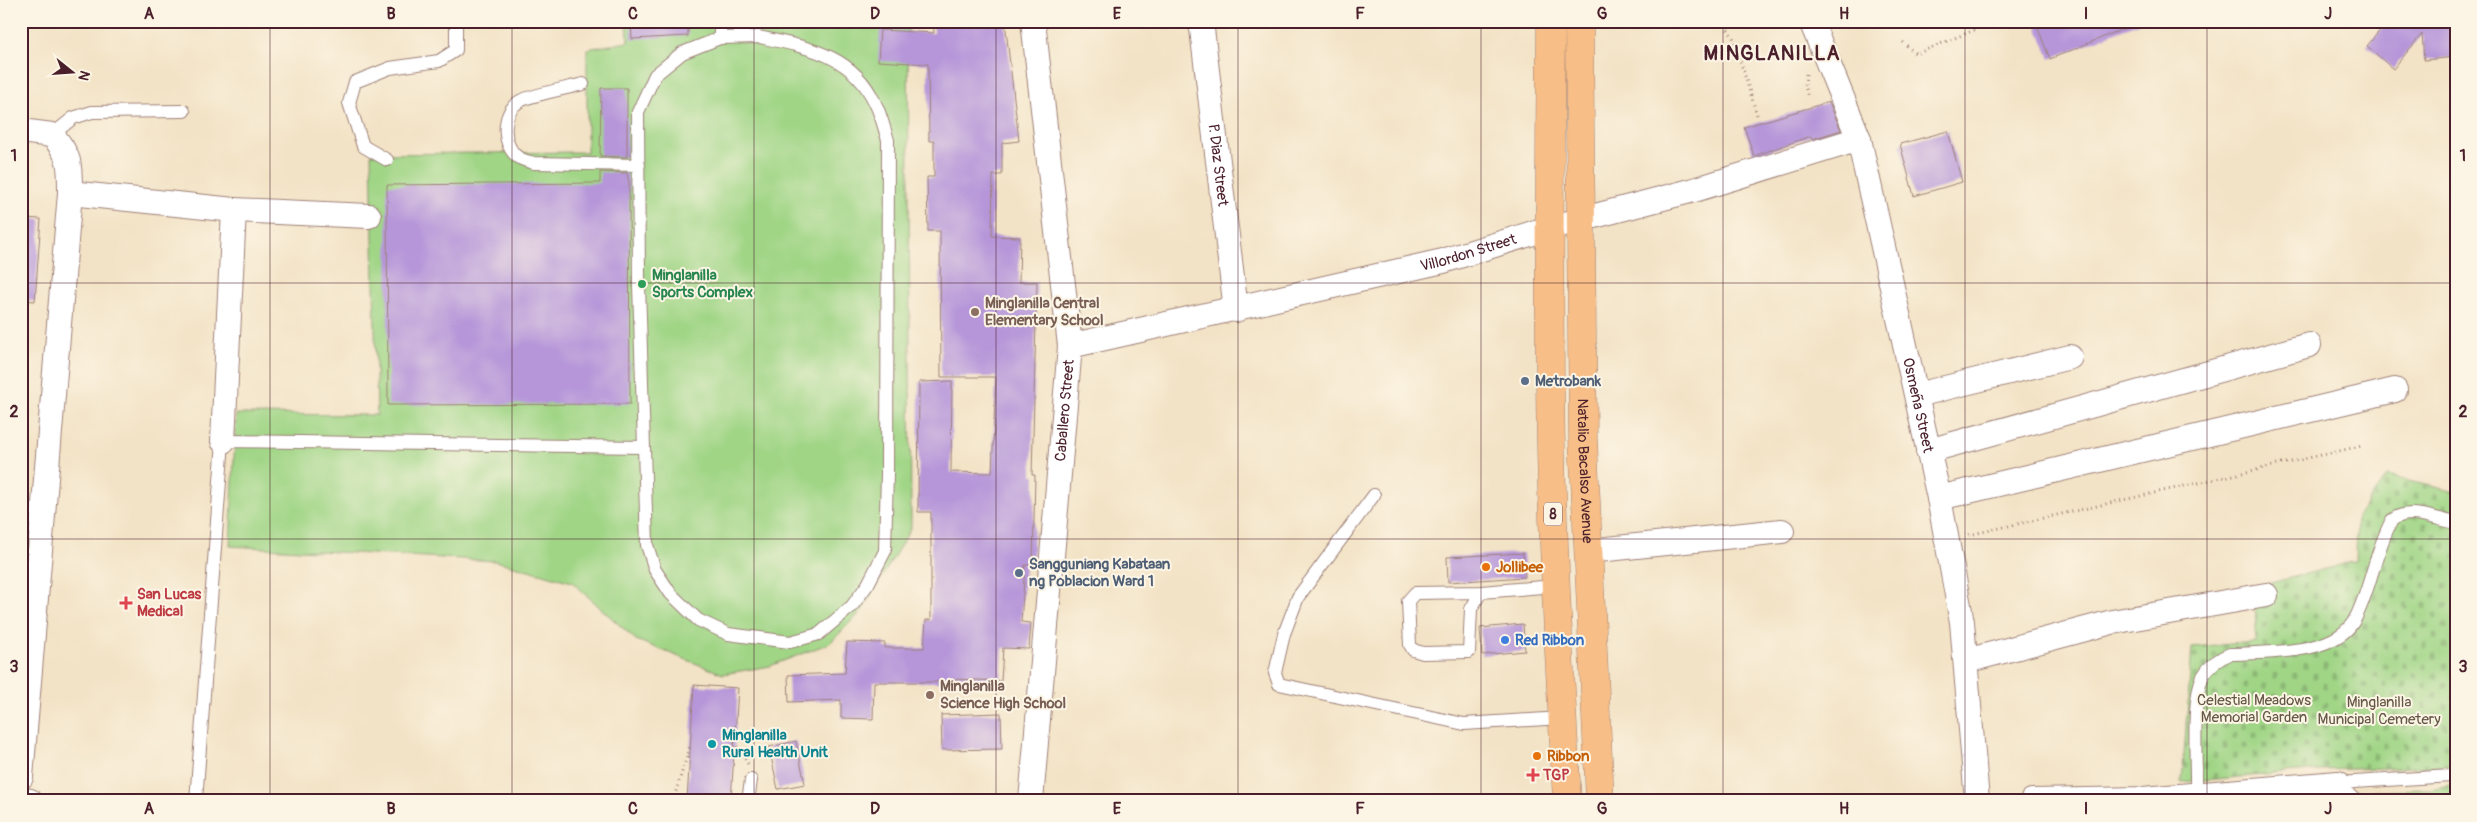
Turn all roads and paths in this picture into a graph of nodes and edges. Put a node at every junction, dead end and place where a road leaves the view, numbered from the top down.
1 (456, 21) edge
2 (720, 21) edge
3 (1033, 21) edge
4 (1201, 21) edge
5 (1551, 21) edge
6 (1579, 21) edge
7 (1722, 21) edge
8 (1811, 21) edge
9 (1996, 21) edge
10 (720, 38) junction
11 (1903, 42) dead end
12 (583, 84) dead end
13 (184, 111) dead end
14 (1757, 115) dead end
15 (21, 131) edge
16 (52, 134) junction
17 (1859, 139) junction
18 (387, 160) dead end
19 (639, 165) junction
20 (70, 193) junction
21 (234, 210) junction
22 (369, 216) dead end
23 (1581, 220) junction
24 (1549, 228) junction
25 (1236, 310) junction
26 (2309, 344) dead end
27 (1070, 346) junction
28 (2070, 357) dead end
29 (2395, 390) dead end
30 (1917, 396) junction
31 (223, 441) junction
32 (2361, 446) dead end
33 (643, 447) junction
34 (1928, 451) junction
35 (1374, 495) dead end
36 (1939, 498) junction
37 (2456, 523) edge
38 (1782, 531) dead end
39 (1946, 540) junction
40 (1588, 551) junction
41 (1555, 586) junction
42 (1481, 592) junction
43 (2266, 595) dead end
44 (1966, 661) junction
45 (1562, 718) junction
46 (734, 742) dead end
47 (690, 746) dead end
48 (21, 777) edge
49 (2456, 779) edge
50 (752, 780) joint
51 (2338, 783) junction
52 (2196, 794) junction
53 (21, 799) edge
54 (2143, 800) edge
55 (30, 801) edge
56 (196, 801) edge
57 (673, 801) edge
58 (748, 801) edge
59 (1031, 801) edge
60 (1567, 801) edge
61 (1600, 801) edge
62 (1977, 801) edge
63 (2032, 801) edge
64 (2357, 801) edge

1 - 18 lane
2 - 10 lane
3 - 27 street, Caballero Street
4 - 25 street, P. Diaz Street
5 - 24 highway, 8
6 - 23 highway, Natalio Bacalso Avenue
7 - 14 path
8 - 17 street, Osmeña Street
9 - 11 path
10 - 19 lane
10 - 33 lane
12 - 19 lane
13 - 16 lane
15 - 16 street
16 - 20 street
17 - 23 street, Villordon Street
17 - 30 street, Osmeña Street
19 - 33 lane
20 - 21 street
20 - 48 street
21 - 22 street
21 - 31 street
23 - 24 street, Villordon Street
23 - 40 highway, Natalio Bacalso Avenue
24 - 25 street, Villordon Street
24 - 41 highway, 8
25 - 27 street, Villordon Street
26 - 34 street
27 - 59 street, Caballero Street
28 - 30 street
29 - 36 street
30 - 34 street, Osmeña Street
31 - 33 lane
31 - 56 lane
32 - 39 path
34 - 36 street, Osmeña Street
35 - 45 lane
36 - 39 street, Osmeña Street
37 - 52 lane
38 - 40 street
39 - 44 street, Osmeña Street
40 - 61 highway, Natalio Bacalso Avenue
41 - 42 lane
41 - 45 highway, 8
42 - 42 lane
43 - 44 street
44 - 62 street, Osmeña Street
45 - 60 highway, 8
46 - 50 path
47 - 57 path
49 - 51 lane
50 - 58 lane
51 - 52 street
51 - 64 lane
52 - 54 street
53 - 55 street
54 - 63 street

